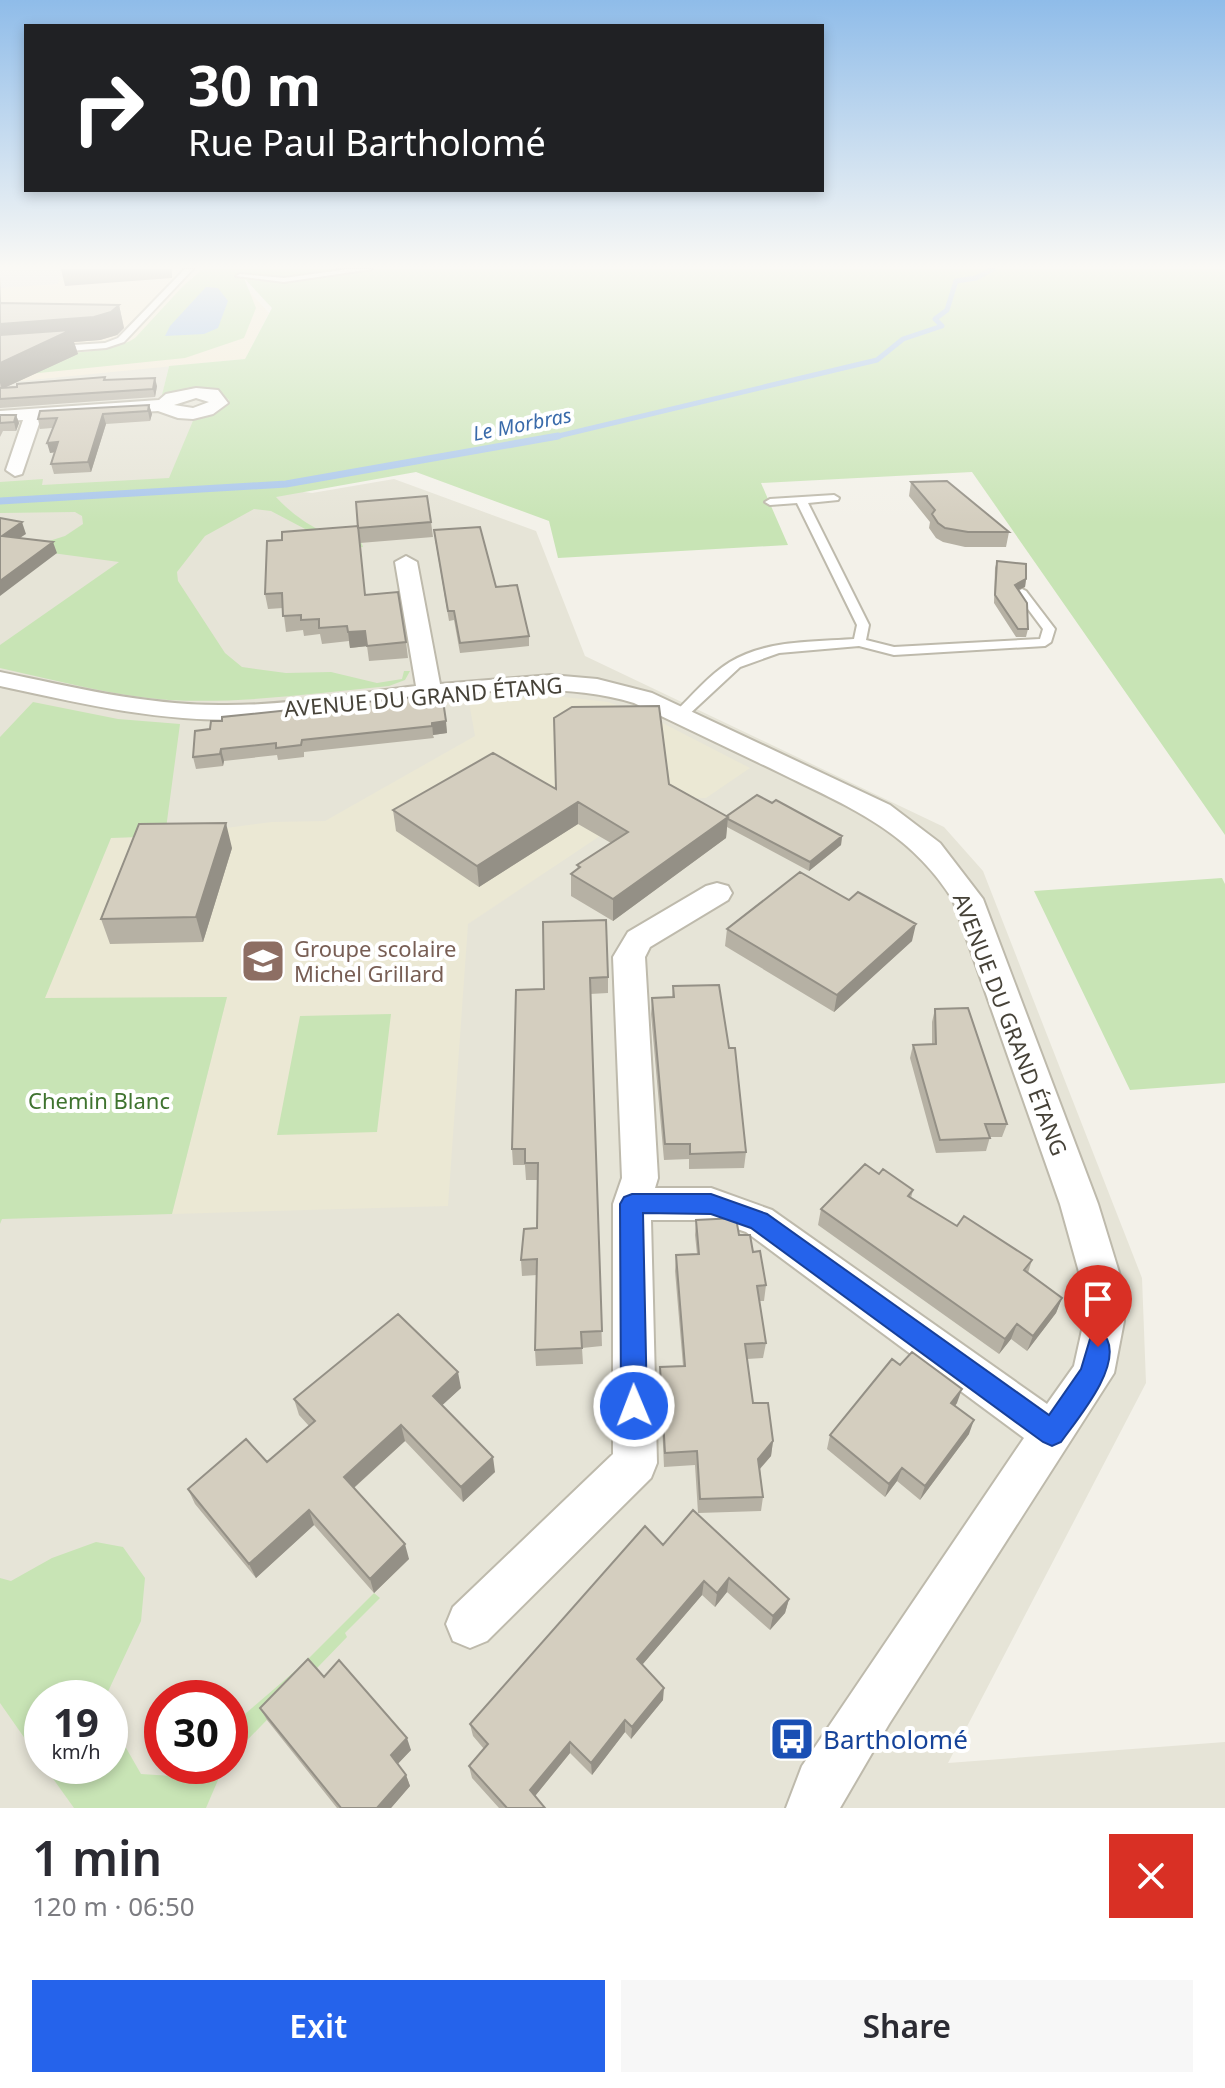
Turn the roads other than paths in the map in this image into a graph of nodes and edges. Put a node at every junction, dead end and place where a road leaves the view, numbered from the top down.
1 (164, 405) dead end
2 (34, 414) junction
3 (0, 416) edge
4 (15, 470) dead end
5 (834, 498) dead end
6 (801, 500) junction
7 (770, 502) dead end
8 (406, 562) dead end
9 (1022, 593) edge
10 (818, 629) dead end
11 (859, 642) junction
12 (824, 646) junction
13 (0, 679) edge
14 (429, 692) junction
15 (679, 716) junction
16 (717, 893) dead end
17 (632, 1204) junction
18 (1052, 1433) junction
19 (470, 1624) dead end
20 (813, 1808) edge

1 - 2 street
2 - 3 street
2 - 4 street
5 - 6 lane
6 - 7 lane
6 - 11 lane
8 - 14 street
9 - 11 lane
10 - 12 lane
11 - 12 lane
12 - 15 lane
13 - 14 street, AVENUE DU GRAND ÉTANG
14 - 15 street, AVENUE DU GRAND ÉTANG
15 - 18 street, AVENUE DU GRAND ÉTANG
16 - 17 street
17 - 18 street
17 - 19 street
18 - 20 street, AVENUE DU GRAND ÉTANG

